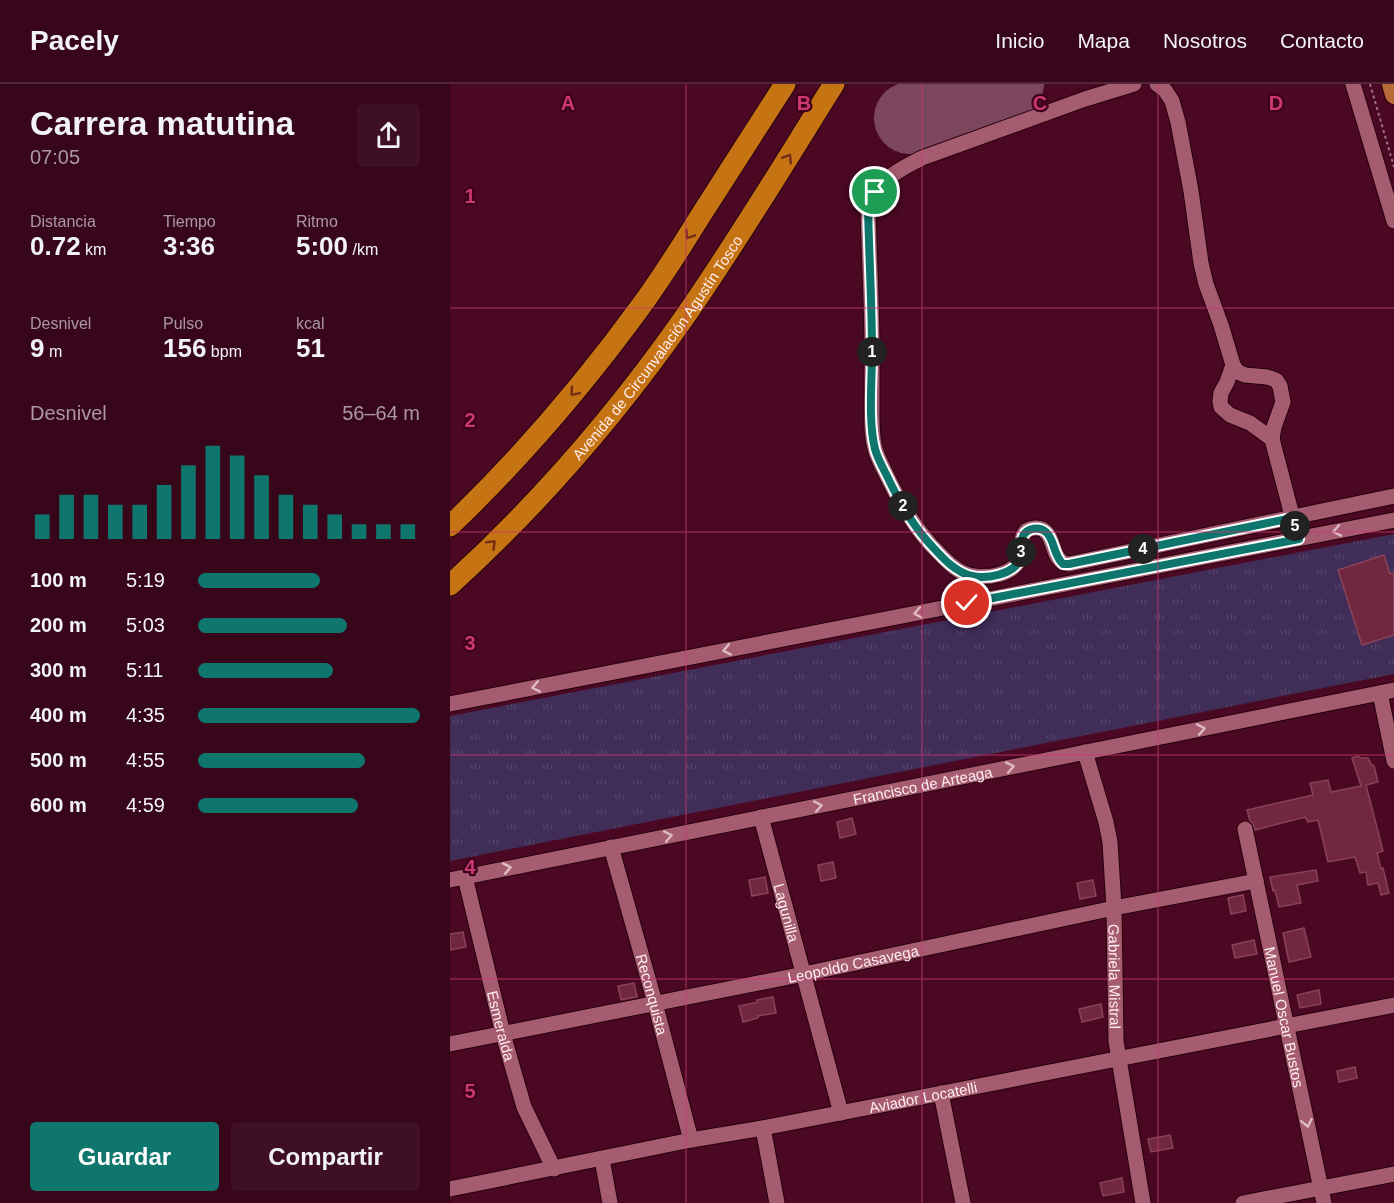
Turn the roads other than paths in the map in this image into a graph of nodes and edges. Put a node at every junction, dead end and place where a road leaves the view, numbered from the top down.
1 (785, 84) edge
2 (834, 84) edge
3 (1134, 84) edge
4 (1157, 84) edge
5 (1173, 84) edge
6 (1353, 84) edge
7 (1391, 84) edge
8 (1394, 95) edge
9 (1172, 101) junction
10 (1394, 221) edge
11 (1233, 365) junction
12 (1245, 375) junction
13 (1227, 382) junction
14 (1272, 439) junction
15 (1394, 496) edge
16 (1292, 518) junction
17 (1394, 522) edge
18 (450, 526) edge
19 (1299, 539) junction
20 (450, 585) edge
21 (1387, 691) edge
22 (450, 704) edge
23 (1086, 752) junction
24 (1394, 760) edge
25 (761, 817) junction
26 (1245, 830) dead end
27 (611, 847) junction
28 (458, 878) edge
29 (1256, 881) junction
30 (1114, 908) junction
31 (804, 974) junction
32 (655, 1003) junction
33 (1394, 1005) edge
34 (1287, 1026) junction
35 (503, 1034) junction
36 (450, 1044) edge
37 (1118, 1059) junction
38 (941, 1093) junction
39 (841, 1113) junction
40 (763, 1128) junction
41 (691, 1140) junction
42 (602, 1159) junction
43 (554, 1169) junction
44 (1394, 1174) edge
45 (450, 1189) edge
46 (1322, 1195) edge
47 (610, 1203) edge
48 (777, 1203) edge
49 (963, 1203) edge
50 (1143, 1203) edge
51 (1243, 1203) edge

1 -> 18 highway
20 -> 2 highway, Avenida de Circunvalación Agustín Tosco
3 - 16 street
4 - 9 street
5 - 9 street
6 - 10 street
7 - 8 main road
9 - 11 street
11 - 12 street
11 - 13 street
12 - 13 street
12 - 14 street
13 - 14 street
14 - 16 street
15 - 16 street
16 - 19 street
17 -> 19 street
19 -> 22 street
23 -> 21 street, Francisco de Arteaga
21 - 24 street
25 -> 23 street, Francisco de Arteaga
23 - 30 street, Gabriela Mistral
27 -> 25 street, Francisco de Arteaga
25 - 31 street, Lagunilla
26 - 29 street, Manuel Oscar Bustos
28 -> 27 street, Francisco de Arteaga
27 - 32 street, Reconquista
28 - 35 street, Esmeralda
29 - 30 street, Leopoldo Casavega
29 - 34 street, Manuel Oscar Bustos
30 - 31 street, Leopoldo Casavega
30 - 37 street, Gabriela Mistral
31 - 32 street, Leopoldo Casavega
31 - 39 street, Lagunilla
32 - 35 street, Leopoldo Casavega
32 - 41 street, Reconquista
33 - 34 street, Aviador Locatelli
34 - 37 street, Aviador Locatelli
34 -> 46 street, Manuel Oscar Bustos
35 - 36 street, Leopoldo Casavega
35 - 43 street, Esmeralda
37 - 38 street, Aviador Locatelli
37 - 50 street, Gabriela Mistral
38 - 39 street, Aviador Locatelli
38 - 49 street
39 - 40 street, Aviador Locatelli
40 - 41 street, Aviador Locatelli
40 - 48 street
41 - 42 street, Aviador Locatelli
42 - 43 street, Aviador Locatelli
42 - 47 street
43 - 45 street, Aviador Locatelli
44 - 46 street
46 - 51 street

